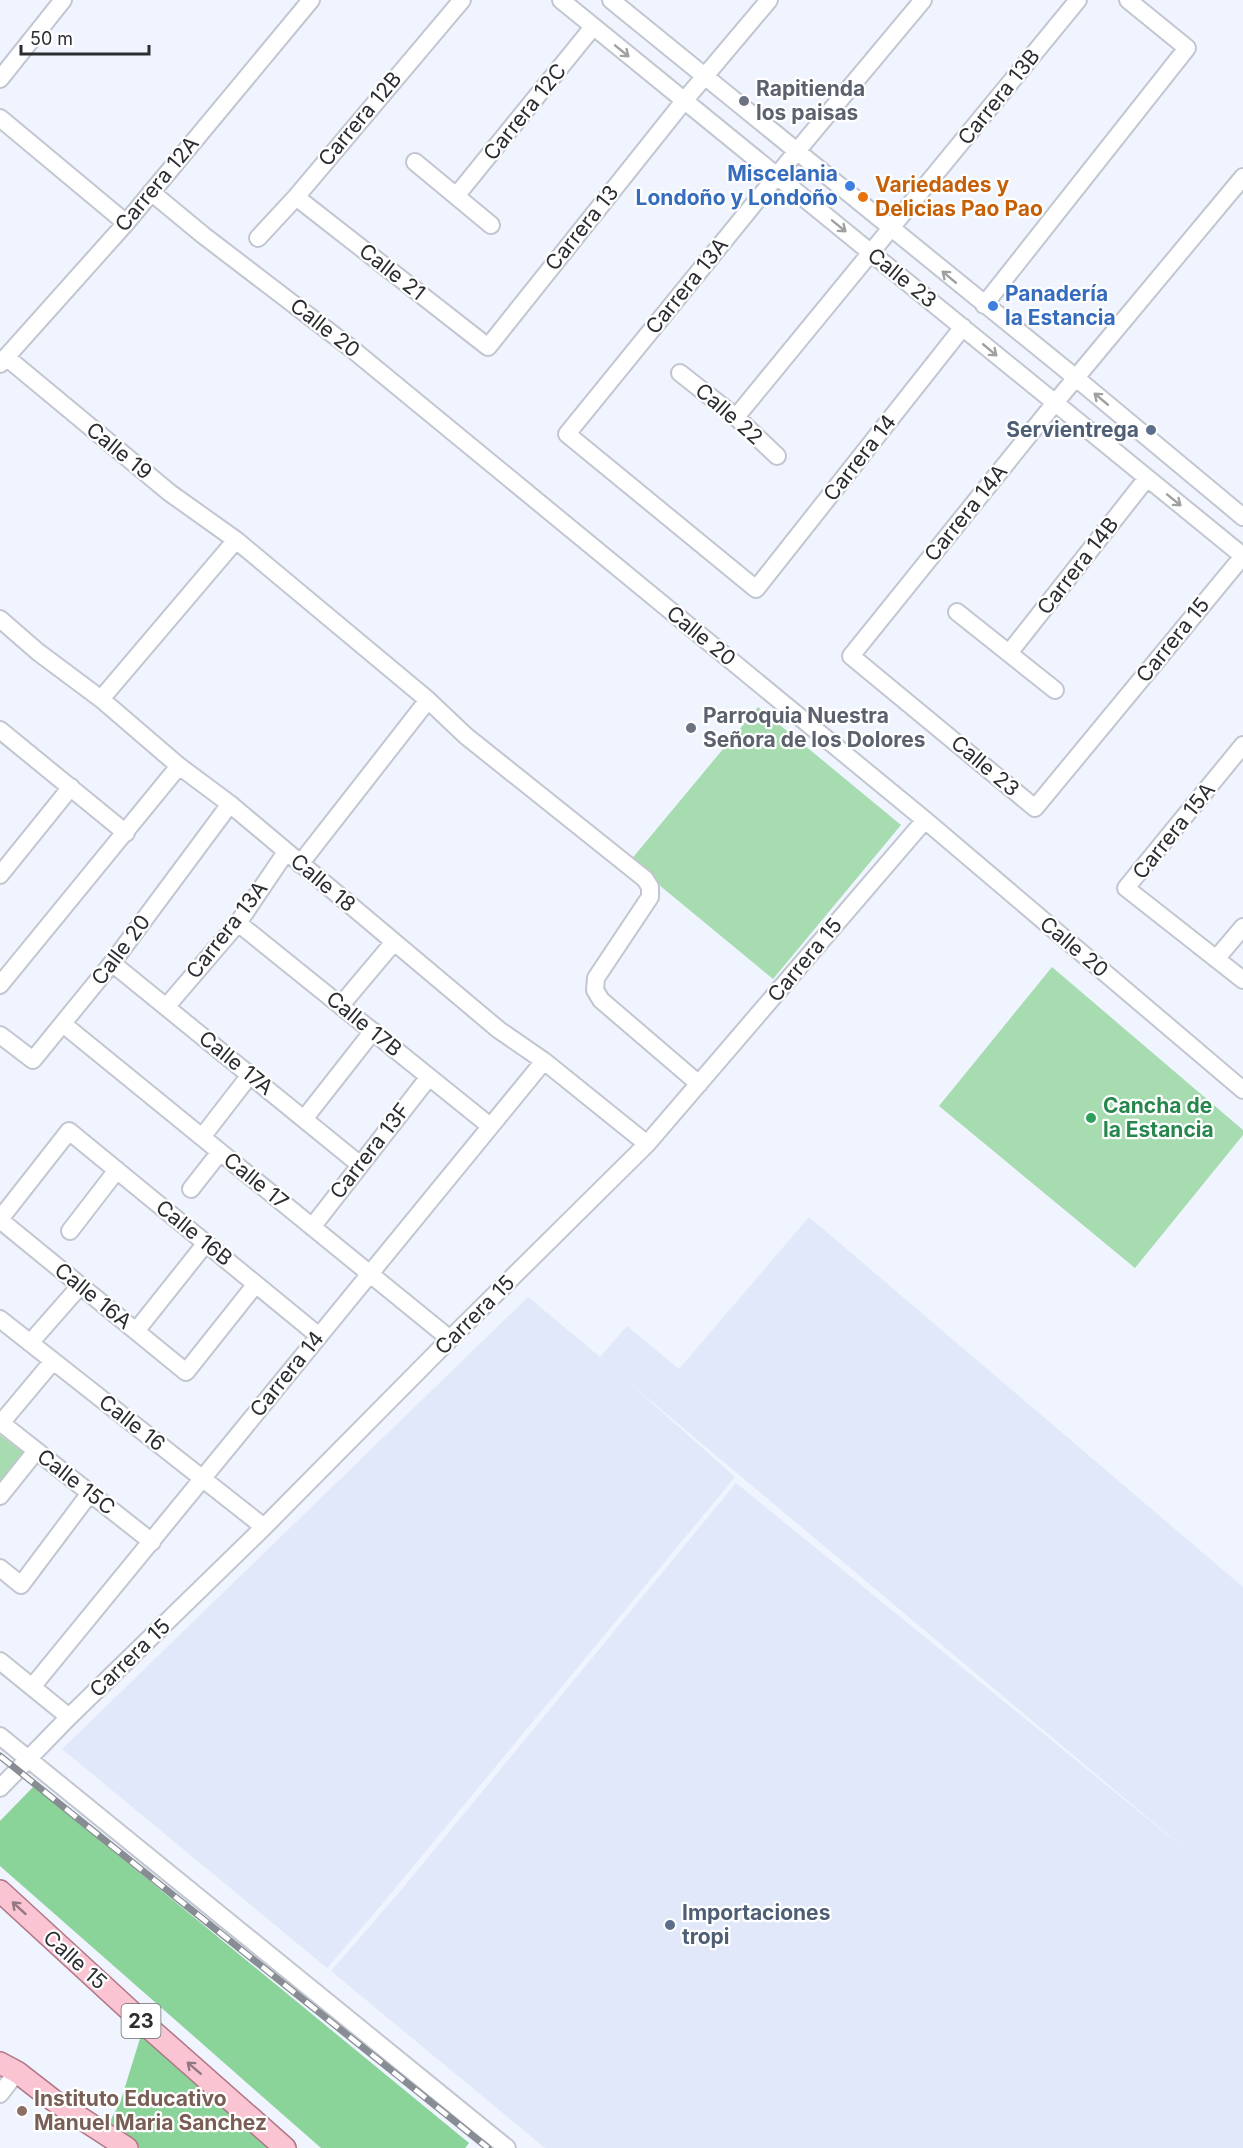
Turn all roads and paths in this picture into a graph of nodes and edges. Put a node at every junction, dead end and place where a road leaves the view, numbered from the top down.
1 (63, 0) edge
2 (311, 0) edge
3 (462, 0) edge
4 (561, 0) edge
5 (769, 0) edge
6 (923, 0) edge
7 (1078, 0) edge
8 (1128, 0) edge
9 (614, 1) edge
10 (593, 27) junction
11 (705, 76) junction
12 (0, 79) edge
13 (684, 101) junction
14 (0, 118) edge
15 (797, 151) junction
16 (416, 162) dead end
17 (777, 176) junction
18 (1243, 177) edge
19 (151, 192) junction
20 (456, 196) junction
21 (296, 197) junction
22 (126, 222) junction
23 (491, 225) dead end
24 (891, 229) junction
25 (258, 238) dead end
26 (871, 252) junction
27 (984, 305) junction
28 (963, 327) junction
29 (488, 346) joint
30 (3, 361) edge
31 (680, 373) dead end
32 (1076, 378) junction
33 (1054, 404) junction
34 (736, 417) junction
35 (777, 456) dead end
36 (1147, 478) junction
37 (1243, 517) edge
38 (236, 540) junction
39 (1243, 556) edge
40 (756, 589) joint
41 (957, 612) dead end
42 (0, 619) edge
43 (1009, 653) junction
44 (851, 656) joint
45 (1054, 690) dead end
46 (101, 699) junction
47 (428, 700) junction
48 (0, 730) edge
49 (1243, 745) edge
50 (179, 766) junction
51 (70, 787) junction
52 (231, 804) junction
53 (1035, 808) joint
54 (925, 820) junction
55 (126, 833) junction
56 (286, 852) junction
57 (300, 864) junction
58 (0, 875) edge
59 (238, 923) junction
60 (1243, 927) edge
61 (394, 942) junction
62 (1216, 959) junction
63 (112, 963) junction
64 (6, 965) edge
65 (1243, 981) edge
66 (0, 985) edge
67 (341, 1005) junction
68 (166, 1007) junction
69 (63, 1024) junction
70 (373, 1031) junction
71 (0, 1035) edge
72 (544, 1061) junction
73 (250, 1075) junction
74 (429, 1077) junction
75 (699, 1084) junction
76 (1243, 1090) edge
77 (304, 1119) junction
78 (490, 1126) junction
79 (202, 1137) junction
80 (647, 1144) junction
81 (220, 1152) junction
82 (359, 1164) junction
83 (117, 1170) junction
84 (191, 1189) dead end
85 (0, 1220) edge
86 (312, 1227) junction
87 (69, 1231) dead end
88 (206, 1243) junction
89 (370, 1274) junction
90 (256, 1284) junction
91 (80, 1286) junction
92 (0, 1319) edge
93 (136, 1331) junction
94 (319, 1336) junction
95 (450, 1339) junction
96 (30, 1343) junction
97 (52, 1361) junction
98 (1, 1423) edge
99 (36, 1451) junction
100 (202, 1478) junction
101 (90, 1493) junction
102 (0, 1496) edge
103 (264, 1527) junction
104 (152, 1542) junction
105 (0, 1568) edge
106 (0, 1661) edge
107 (32, 1687) junction
108 (69, 1717) junction
109 (0, 1736) edge
110 (27, 1758) junction
111 (0, 1788) edge
112 (0, 1891) edge
113 (8, 2068) edge
114 (0, 2094) edge
115 (127, 2148) edge
116 (285, 2148) edge
117 (507, 2148) edge

1 - 12 street
2 - 19 street, Carrera 12A
3 - 21 street, Carrera 12B
4 - 10 street, Calle 23
5 - 11 street, Carrera 13
6 - 15 street, Carrera 13A
7 - 24 street, Carrera 13B
8 - 27 street
9 - 11 street, Calle 23
10 -> 13 street, Calle 23
10 - 20 street, Carrera 12C
11 - 13 street, Carrera 13
11 - 15 street, Calle 23
13 - 17 street, Calle 23
13 - 29 street, Carrera 13
14 - 22 street
15 - 17 street, Carrera 13A
15 - 24 street, Calle 23
16 - 20 street
17 -> 26 street, Calle 23
17 - 40 street, Carrera 13A
18 - 32 street, Carrera 14A
19 - 22 street, Carrera 12A
19 - 54 street, Calle 20
20 - 23 street
21 - 25 street, Carrera 12B
21 - 29 street, Calle 21
22 - 30 street, Carrera 12A
24 - 26 street, Carrera 13B
27 -> 24 street, Calle 23
26 - 28 street, Calle 23
26 - 34 street, Carrera 13B
27 - 32 street, Calle 23
28 -> 33 street, Calle 23
28 - 40 street, Carrera 14
30 - 38 street, Calle 19
31 - 34 street, Calle 22
32 - 33 street, Carrera 14A
37 -> 32 street, Calle 23
33 - 36 street, Calle 23
33 - 44 street, Carrera 14A
34 - 35 street, Calle 22
36 -> 39 street, Calle 23
36 - 43 street, Carrera 14B
38 - 46 street
38 - 47 street, Calle 19
39 - 53 street, Carrera 15
41 - 43 street
42 - 46 street, Calle 18
43 - 45 street
44 - 53 street, Calle 23
46 - 50 street, Calle 18
47 - 57 street
47 - 75 street
48 - 51 street
49 - 62 street, Carrera 15A
50 - 52 street, Calle 18
50 - 55 street
51 - 55 street
51 - 58 street
52 - 56 street, Calle 18
52 - 63 street, Calle 20
54 - 75 street, Carrera 15
54 - 76 street, Calle 20
55 - 64 street
56 - 57 street, Calle 18
56 - 59 street, Carrera 13A
57 - 61 street, Calle 18
59 - 67 street, Calle 17B
59 - 68 street, Carrera 13A
60 - 62 street
61 - 67 street
61 - 72 street, Calle 18
62 - 65 street
63 - 68 street, Calle 17A
63 - 69 street, Calle 20
64 - 66 street
67 - 70 street, Calle 17B
68 - 73 street, Calle 17A
69 - 71 street, Calle 20
69 - 79 street, Calle 17
70 - 74 street, Calle 17B
70 - 77 street
72 - 78 street, Carrera 14
72 - 80 street, Calle 18
73 - 77 street, Calle 17A
73 - 79 street
74 - 78 street, Calle 17B
74 - 82 street, Carrera 13F
75 - 80 street, Carrera 15
77 - 82 street, Calle 17A
78 - 89 street, Carrera 14
79 - 81 street, Calle 17
80 - 95 street, Carrera 15
81 - 84 street
81 - 86 street, Calle 17
82 - 86 street, Carrera 13F
83 - 85 street, Calle 16B
83 - 87 street
83 - 88 street, Calle 16B
85 - 91 street, Calle 16A
86 - 89 street, Calle 17
88 - 90 street, Calle 16B
88 - 93 street
89 - 94 street, Carrera 14
89 - 95 street, Calle 17
90 - 93 street, Calle 16A
90 - 94 street, Calle 16B
91 - 93 street, Calle 16A
91 - 96 street
92 - 96 street, Calle 16
94 - 100 street, Carrera 14
95 - 103 street, Carrera 15
96 - 97 street, Calle 16
97 - 98 street
97 - 100 street, Calle 16
98 - 99 street, Calle 15C
99 - 101 street, Calle 15C
99 - 102 street
100 - 103 street, Calle 16
100 - 104 street, Carrera 14
101 - 104 street, Calle 15C
101 - 105 street
103 - 108 street, Carrera 15
104 - 107 street, Carrera 14
106 - 107 street
107 - 108 street
108 - 110 street, Carrera 15
109 - 110 street
110 - 111 street, Carrera 15
110 - 117 street
116 -> 112 main road, Calle 15 / 23
113 - 114 street
113 - 115 main road

